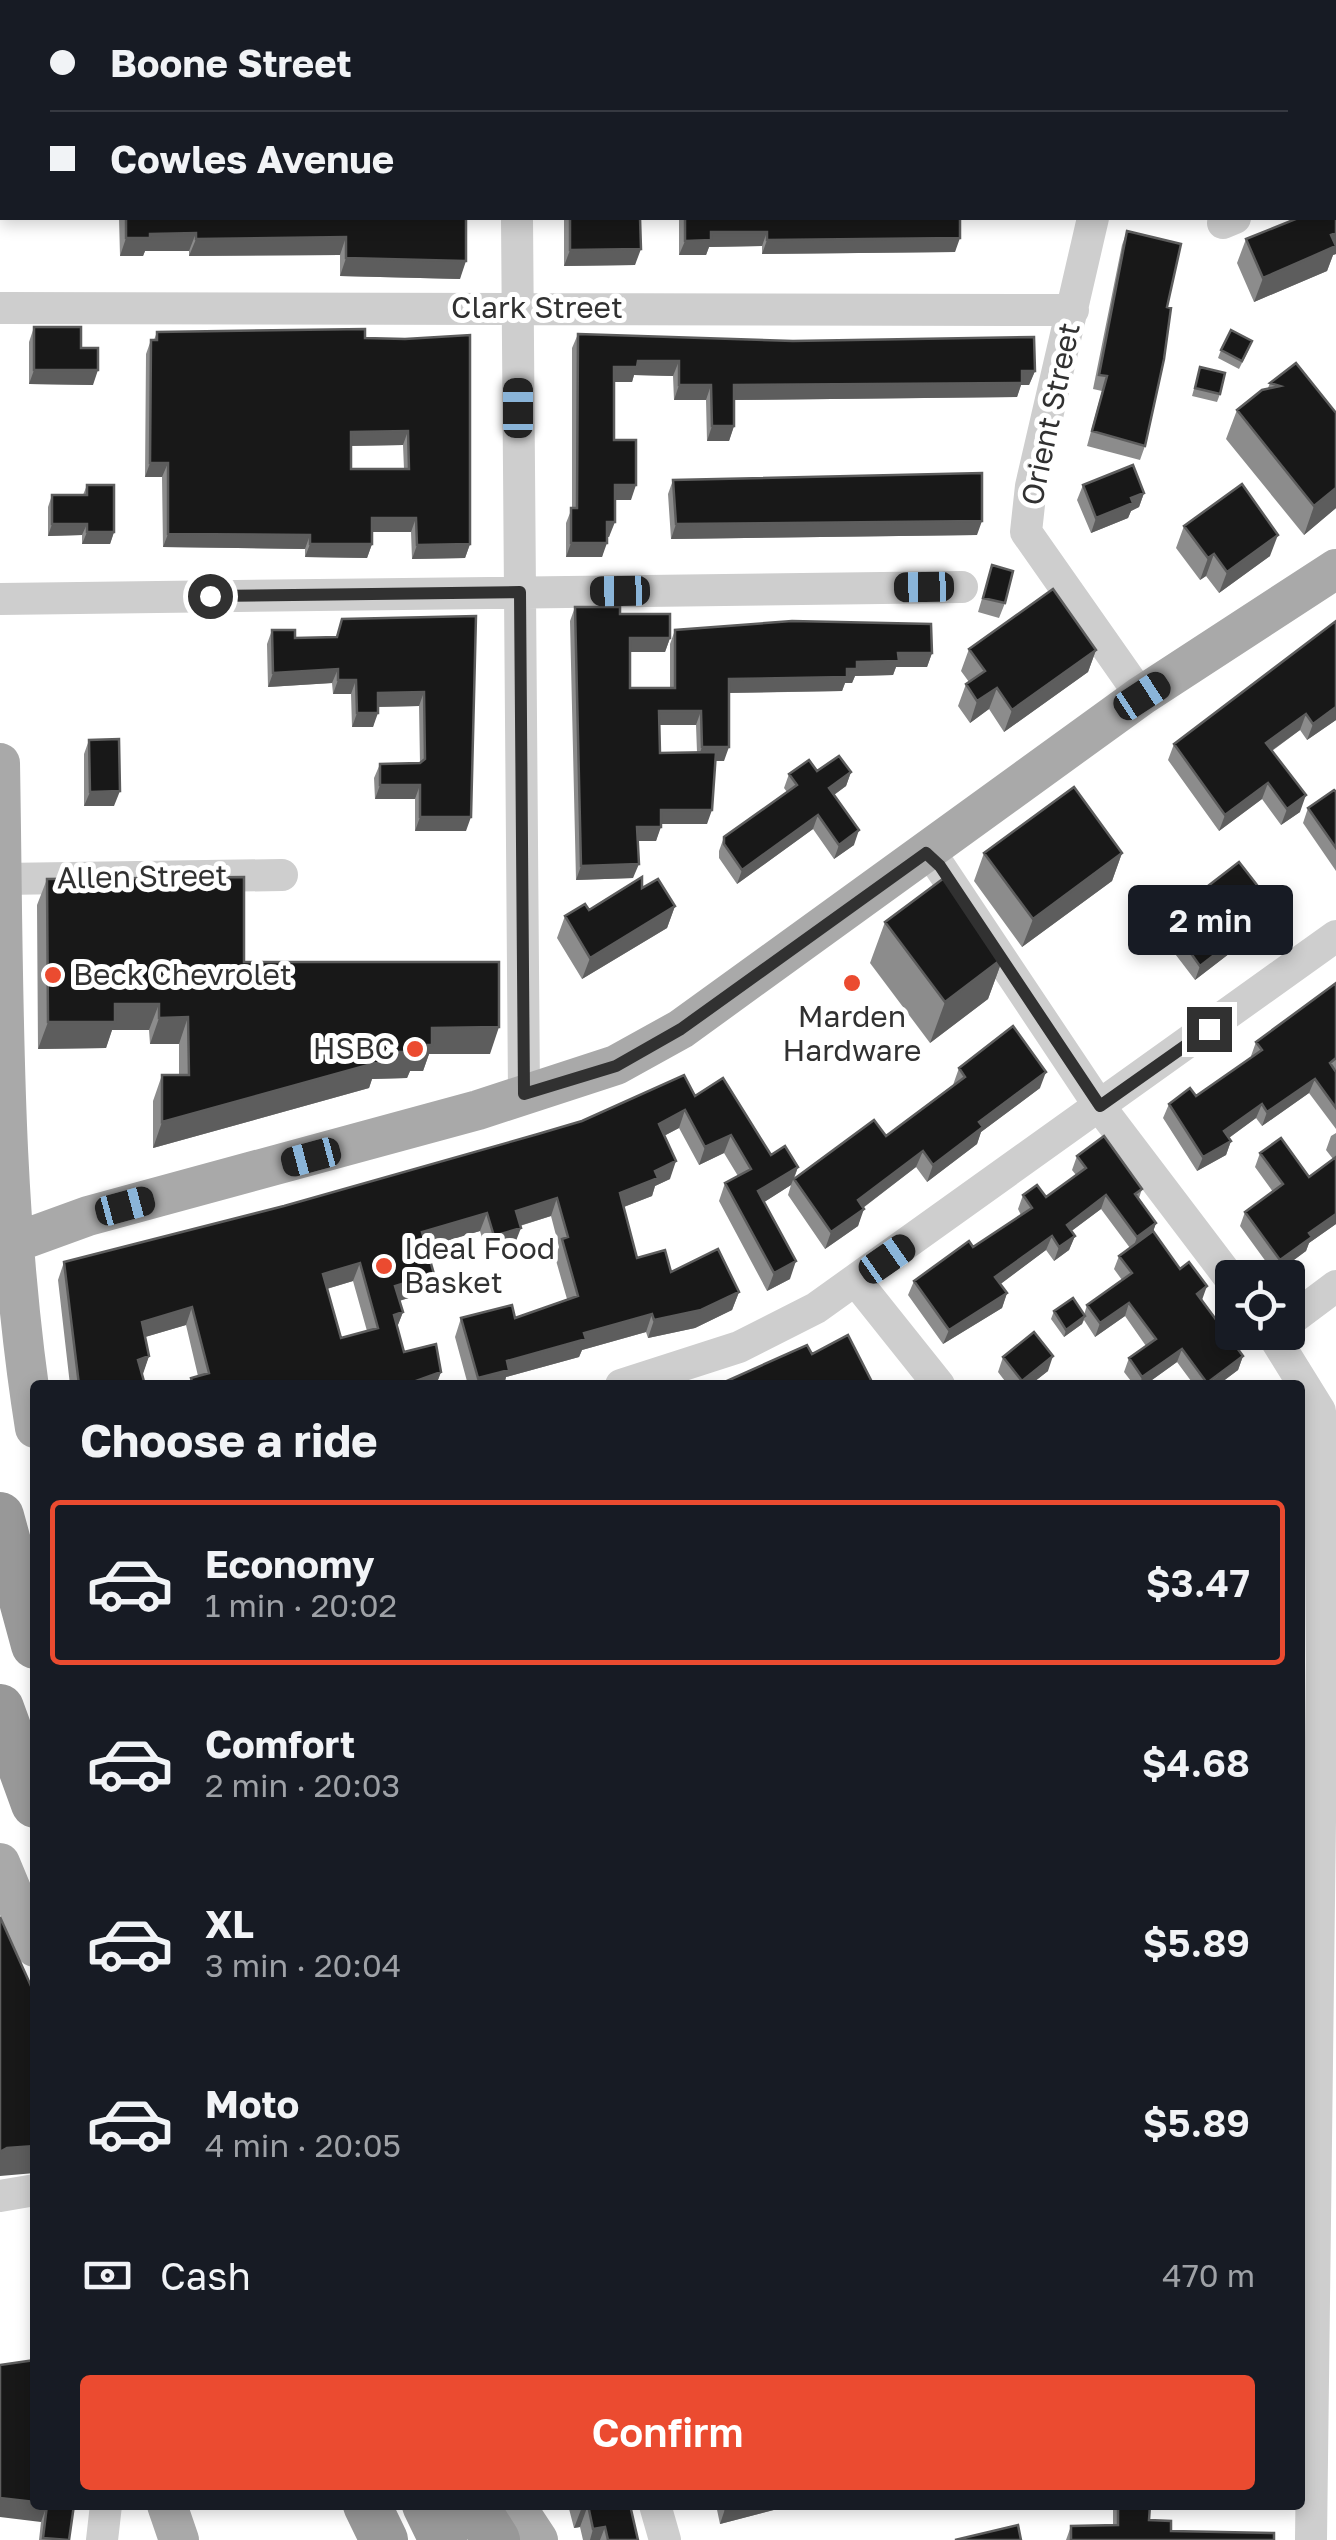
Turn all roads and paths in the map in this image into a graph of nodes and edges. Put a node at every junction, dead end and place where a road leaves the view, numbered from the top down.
1 (517, 220) edge
2 (1094, 220) edge
3 (0, 308) edge
4 (518, 308) junction
5 (1074, 310) junction
6 (1336, 569) edge
7 (962, 586) dead end
8 (520, 592) junction
9 (0, 600) edge
10 (1142, 696) junction
11 (0, 764) edge
12 (926, 853) junction
13 (282, 876) dead end
14 (2, 879) edge
15 (1336, 936) edge
16 (524, 1094) junction
17 (1100, 1106) junction
18 (7, 1246) edge
19 (1216, 1260) edge
20 (856, 1280) junction
21 (1336, 1286) edge
22 (1305, 1309) edge
23 (1282, 1350) edge
24 (636, 1380) edge
25 (935, 1380) edge
26 (1301, 1380) edge
27 (1305, 1387) edge
28 (30, 1394) edge
29 (0, 1516) edge
30 (30, 1627) edge
31 (1319, 1662) edge
32 (0, 1708) edge
33 (30, 1790) edge
34 (0, 1863) edge
35 (30, 1935) edge
36 (1309, 1976) edge
37 (30, 2191) edge
38 (0, 2196) edge
39 (1317, 2349) edge
40 (369, 2510) edge
41 (428, 2510) edge
42 (477, 2510) edge
43 (518, 2510) edge
44 (656, 2510) edge
45 (384, 2540) edge
46 (443, 2540) edge
47 (496, 2540) edge
48 (538, 2540) edge
49 (664, 2540) edge
50 (1311, 2540) edge

1 - 4 street
2 - 5 street, Orient Street
3 - 4 street, Clark Street
4 - 5 street, Clark Street
4 - 8 street
5 - 10 street, Orient Street
6 - 10 main road
7 - 8 street
8 - 9 street
8 - 16 street
10 - 12 main road
11 - 14 main road
12 - 16 main road
12 - 17 street
13 - 14 street, Allen Street
14 - 18 main road
15 - 17 street
16 - 18 main road
17 - 19 street
17 - 20 street
18 - 28 main road
20 - 24 street
20 - 25 street
21 - 22 street
23 - 26 street
27 - 31 street
29 - 30 highway
31 - 36 street
32 - 33 highway
34 - 35 main road
36 - 39 street
37 - 38 street
39 - 50 street
40 - 45 highway
41 - 46 highway
42 - 47 highway
43 - 48 main road
44 - 49 street

